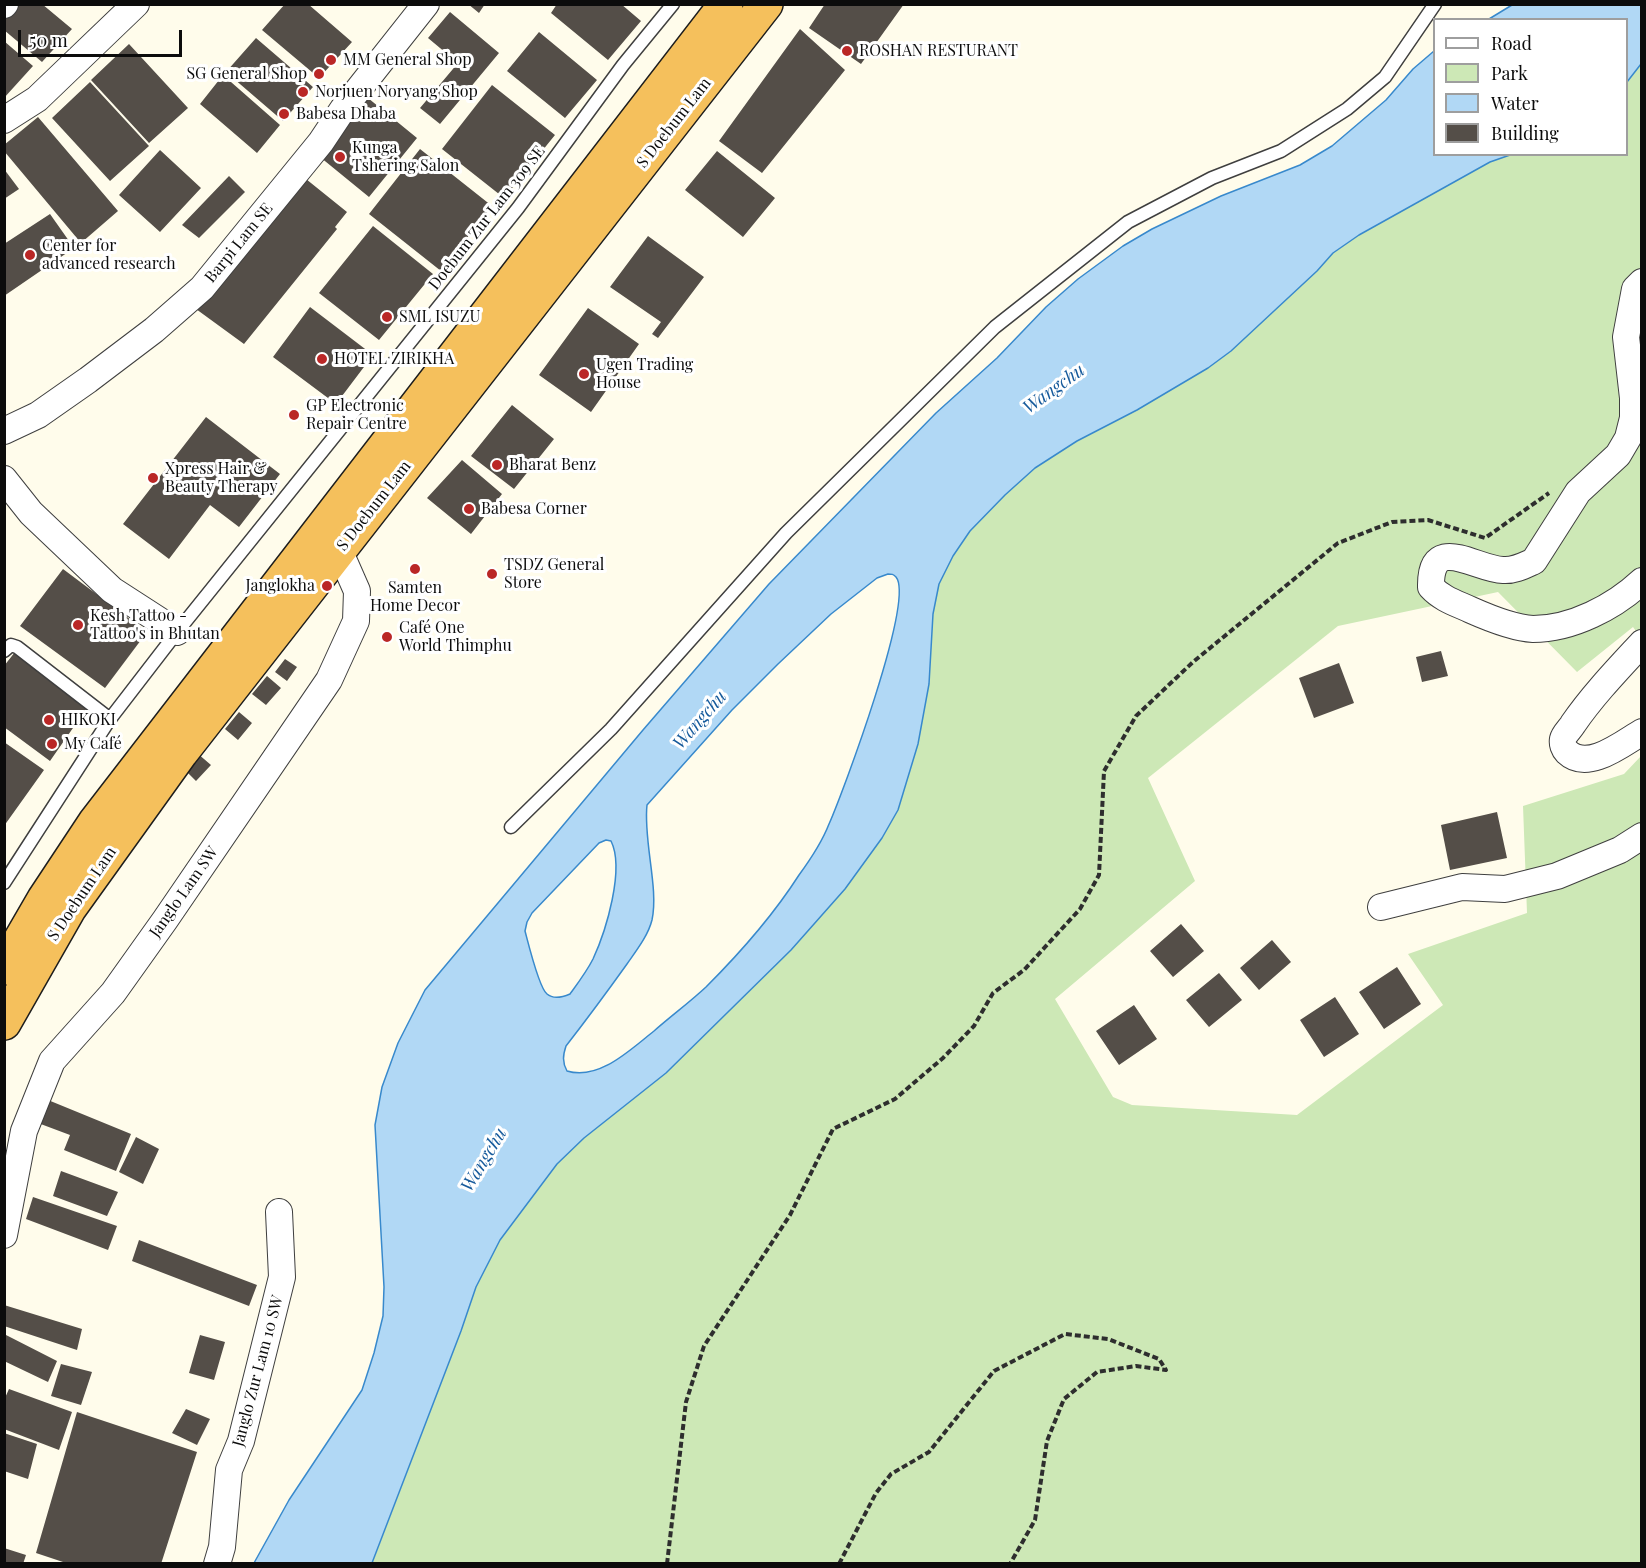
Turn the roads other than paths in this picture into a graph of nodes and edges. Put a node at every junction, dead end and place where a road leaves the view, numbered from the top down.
1 (135, 4) edge
2 (426, 4) edge
3 (673, 4) edge
4 (726, 4) edge
5 (766, 4) edge
6 (1435, 4) edge
7 (4, 120) edge
8 (1641, 282) edge
9 (4, 431) edge
10 (4, 479) edge
11 (339, 550) junction
12 (1641, 581) edge
13 (177, 632) junction
14 (1641, 643) edge
15 (4, 651) edge
16 (110, 719) junction
17 (1641, 732) edge
18 (511, 827) dead end
19 (1641, 836) edge
20 (4, 883) edge
21 (1381, 907) dead end
22 (4, 968) edge
23 (4, 1023) edge
24 (279, 1212) dead end
25 (4, 1235) edge
26 (217, 1563) edge

1 - 7 street
2 - 9 street, Barpi Lam SE
3 - 13 lane, Doebum Zur Lam 309 SE
4 - 22 highway, S Doebum Lam
5 - 11 highway, S Doebum Lam
6 - 18 lane
8 - 12 street
10 - 13 street
11 - 23 highway, S Doebum Lam
11 - 25 street, Janglo Lam SW
13 - 16 lane, Doebum Zur Lam 309 SE
14 - 17 street
15 - 16 lane
16 - 20 lane, Doebum Zur Lam 309 SE
19 - 21 street
24 - 26 street, Janglo Zur Lam 10 SW

